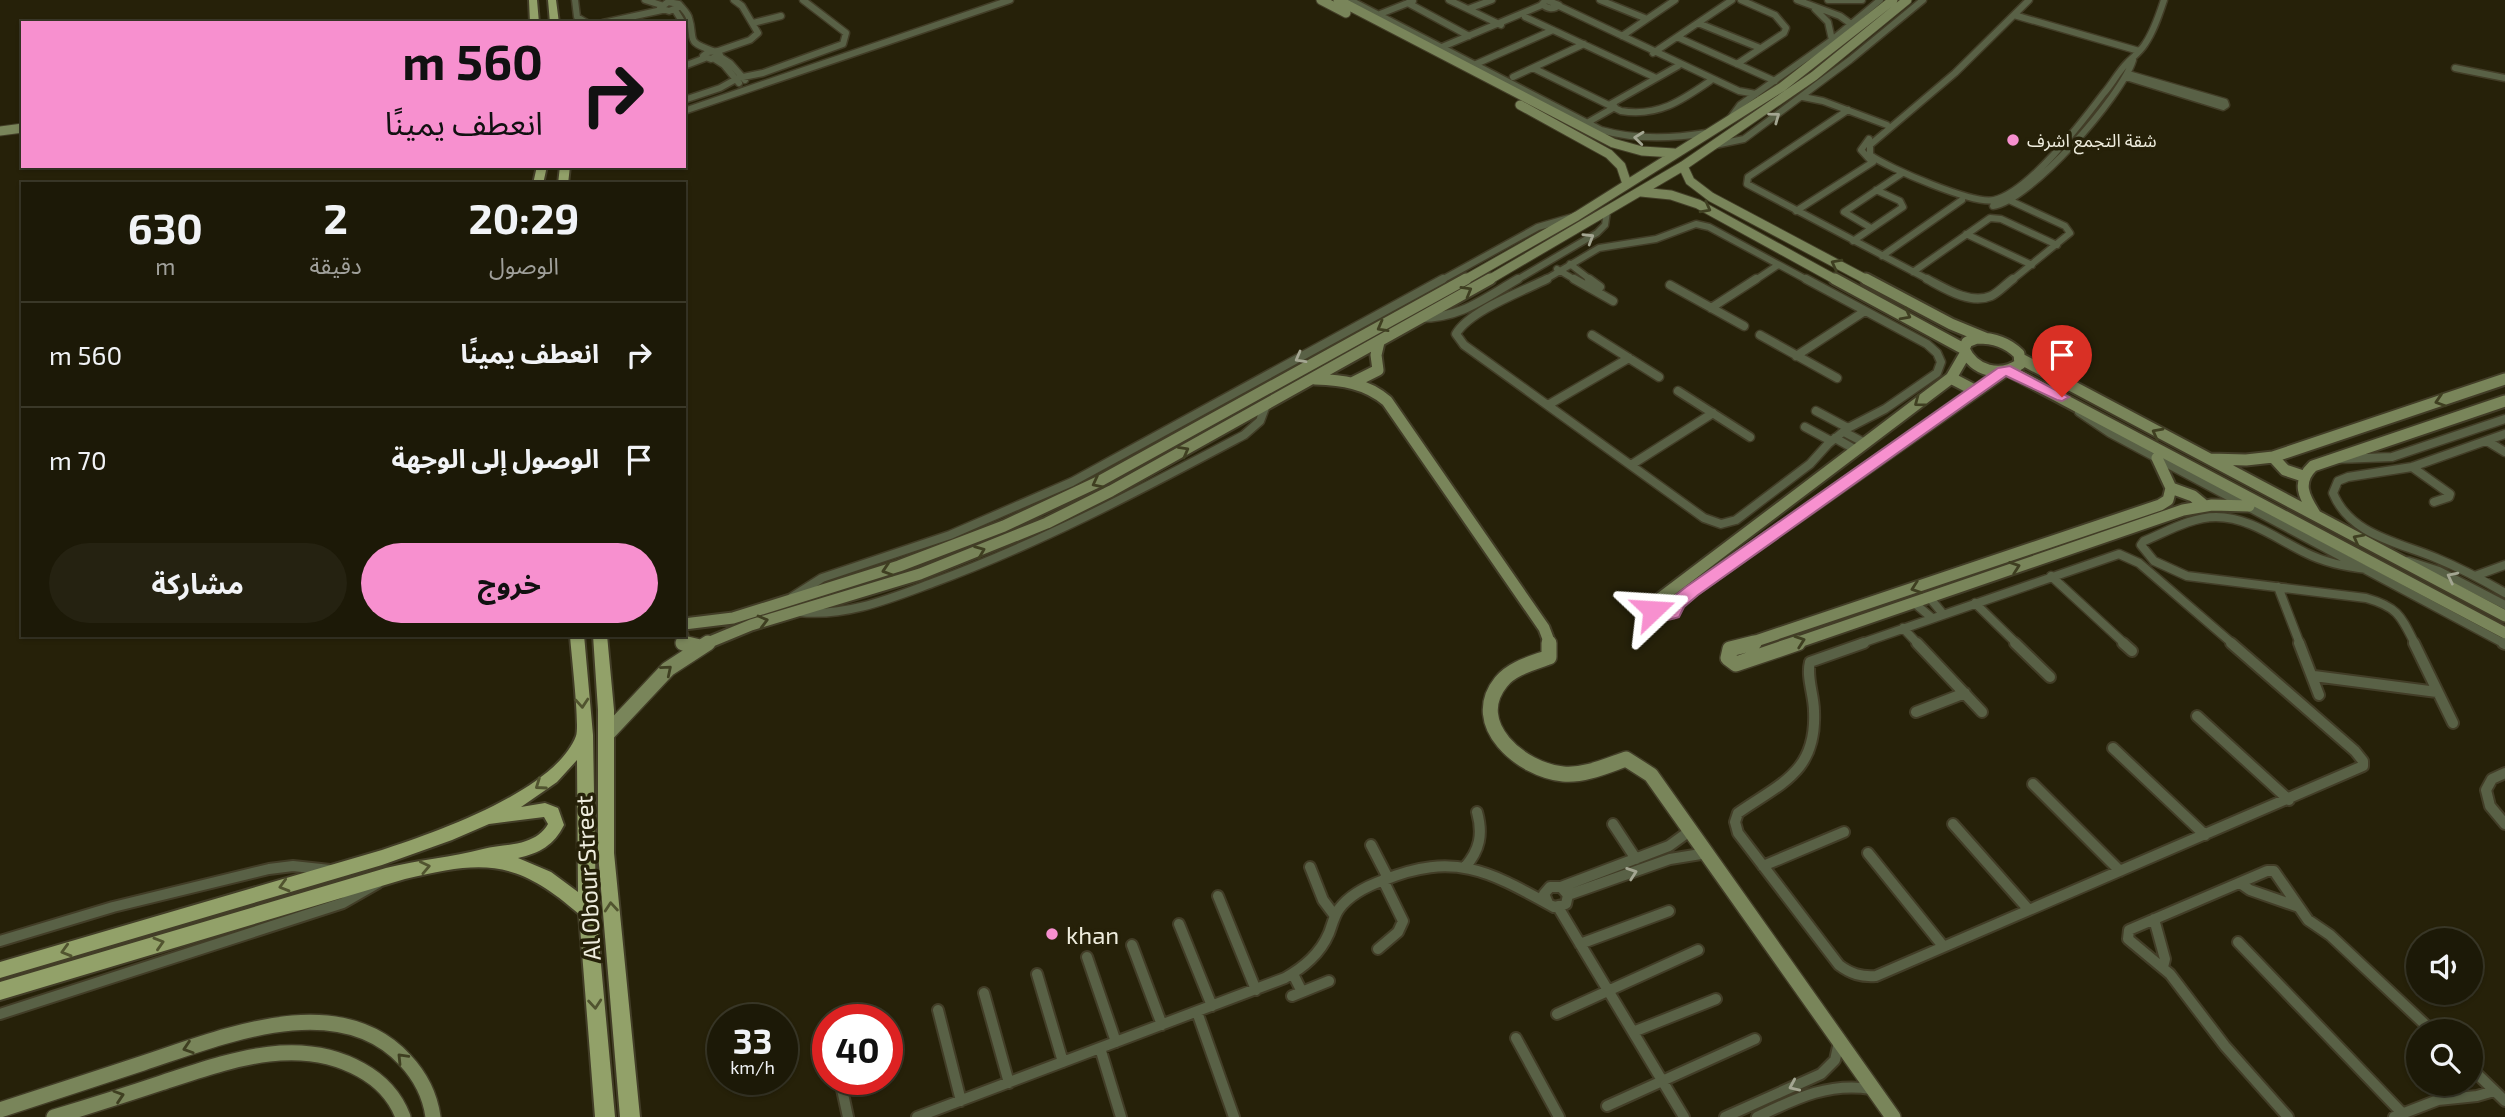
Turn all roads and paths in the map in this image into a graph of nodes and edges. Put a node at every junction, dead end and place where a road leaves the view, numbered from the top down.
1 (533, 0) edge
2 (552, 0) edge
3 (575, 0) edge
4 (645, 0) edge
5 (734, 0) edge
6 (803, 0) edge
7 (996, 0) edge
8 (1010, 0) edge
9 (1321, 0) edge
10 (1338, 0) edge
11 (1350, 0) edge
12 (1449, 0) edge
13 (1492, 0) edge
14 (1600, 0) edge
15 (1675, 0) edge
16 (1732, 0) edge
17 (1741, 0) edge
18 (1797, 0) edge
19 (1828, 0) edge
20 (1862, 0) edge
21 (1880, 0) edge
22 (1893, 0) edge
23 (1907, 0) edge
24 (1923, 0) edge
25 (2022, 0) edge
26 (2029, 0) edge
27 (2164, 0) edge
28 (1412, 1) edge
29 (1612, 2) edge
30 (1550, 3) edge
31 (1810, 3) edge
32 (678, 4) edge
33 (662, 6) edge
34 (1468, 9) junction
35 (1380, 14) junction
36 (1864, 14) junction
37 (2014, 15) junction
38 (781, 16) dead end
39 (1525, 16) junction
40 (1647, 19) junction
41 (535, 21) edge
42 (555, 21) edge
43 (584, 21) edge
44 (615, 21) edge
45 (642, 21) edge
46 (682, 21) edge
47 (753, 23) junction
48 (1698, 23) junction
49 (1851, 24) junction
50 (1500, 25) junction
51 (1553, 30) junction
52 (1995, 31) junction
53 (1469, 36) junction
54 (1622, 36) junction
55 (1677, 37) junction
56 (1832, 40) junction
57 (686, 42) edge
58 (1412, 43) junction
59 (1584, 44) junction
60 (1445, 48) junction
61 (1760, 48) junction
62 (2139, 51) junction
63 (1654, 53) junction
64 (716, 54) junction
65 (704, 56) junction
66 (2133, 60) junction
67 (1476, 64) junction
68 (1737, 64) junction
69 (686, 65) edge
70 (1678, 66) junction
71 (1533, 68) junction
72 (2455, 68) dead end
73 (2127, 76) junction
74 (1513, 77) dead end
75 (738, 78) junction
76 (1656, 78) junction
77 (2505, 78) edge
78 (1710, 81) junction
79 (1775, 81) junction
80 (746, 85) junction
81 (1812, 90) junction
82 (2113, 90) junction
83 (1756, 94) junction
84 (1803, 97) junction
85 (1821, 98) junction
86 (686, 99) edge
87 (1746, 101) junction
88 (1839, 105) junction
89 (1612, 106) junction
90 (686, 107) edge
91 (686, 107) edge
92 (1848, 110) junction
93 (1729, 120) junction
94 (1584, 125) junction
95 (1888, 125) junction
96 (21, 128) edge
97 (0, 131) edge
98 (1706, 133) junction
99 (21, 136) edge
100 (0, 139) edge
101 (1715, 145) junction
102 (1627, 148) junction
103 (1675, 153) junction
104 (1613, 156) junction
105 (1873, 162) junction
106 (1655, 166) junction
107 (1683, 166) junction
108 (1644, 173) junction
109 (1671, 174) junction
110 (1901, 174) junction
111 (1659, 181) junction
112 (1627, 184) junction
113 (2022, 186) junction
114 (1696, 187) junction
115 (1876, 190) junction
116 (1640, 192) junction
117 (1683, 198) junction
118 (1962, 200) junction
119 (2011, 201) junction
120 (1796, 211) junction
121 (1607, 212) junction
122 (1871, 228) junction
123 (1966, 234) junction
124 (1853, 241) junction
125 (2057, 245) junction
126 (1882, 256) junction
127 (1556, 257) junction
128 (1546, 262) junction
129 (1572, 265) junction
130 (1779, 265) junction
131 (2032, 265) junction
132 (1560, 272) junction
133 (1582, 272) junction
134 (1913, 272) junction
135 (1570, 278) junction
136 (1670, 285) dead end
137 (1711, 307) junction
138 (1865, 311) junction
139 (1419, 318) junction
140 (1744, 326) dead end
141 (1592, 335) dead end
142 (1760, 335) dead end
143 (1985, 338) junction
144 (1379, 342) junction
145 (1964, 351) junction
146 (1796, 356) junction
147 (1629, 358) junction
148 (2021, 359) junction
149 (1378, 370) joint
150 (2006, 371) junction
151 (1659, 377) dead end
152 (1837, 378) dead end
153 (1951, 378) junction
154 (1313, 379) junction
155 (2505, 379) edge
156 (1352, 383) junction
157 (1678, 391) dead end
158 (1976, 391) junction
159 (2062, 397) junction
160 (2505, 401) edge
161 (1548, 405) junction
162 (1816, 411) dead end
163 (1713, 414) junction
164 (2505, 419) edge
165 (1805, 427) dead end
166 (1846, 430) junction
167 (2505, 434) edge
168 (1750, 437) dead end
169 (1833, 440) junction
170 (2487, 441) junction
171 (1860, 446) junction
172 (2505, 452) edge
173 (2273, 457) junction
174 (2157, 458) junction
175 (2206, 459) junction
176 (2332, 459) junction
177 (1631, 465) junction
178 (2412, 467) junction
179 (2303, 476) junction
180 (2171, 488) junction
181 (2434, 502) dead end
182 (2205, 506) junction
183 (2249, 506) junction
184 (2317, 517) junction
185 (2330, 544) junction
186 (2395, 559) junction
187 (2505, 565) edge
188 (2368, 569) junction
189 (2051, 576) junction
190 (2475, 576) junction
191 (2278, 587) junction
192 (2505, 593) edge
193 (1929, 597) junction
194 (1913, 602) junction
195 (1975, 603) junction
196 (2505, 605) edge
197 (1943, 614) junction
198 (2505, 617) edge
199 (1932, 618) junction
200 (709, 622) junction
201 (686, 624) edge
202 (1903, 628) junction
203 (686, 633) edge
204 (2505, 633) edge
205 (577, 637) edge
206 (600, 637) edge
207 (683, 637) edge
208 (2505, 643) edge
209 (700, 647) junction
210 (2132, 651) dead end
211 (2314, 676) junction
212 (2050, 677) dead end
213 (2437, 692) junction
214 (1965, 693) junction
215 (2319, 695) dead end
216 (1916, 712) dead end
217 (1982, 712) dead end
218 (2197, 716) dead end
219 (2453, 723) dead end
220 (585, 735) junction
221 (606, 735) junction
222 (2113, 748) dead end
223 (2505, 774) edge
224 (2033, 784) dead end
225 (2289, 800) junction
226 (1477, 812) dead end
227 (474, 821) junction
228 (1613, 824) dead end
229 (1953, 824) dead end
230 (2505, 824) edge
231 (1690, 830) junction
232 (1844, 832) dead end
233 (2205, 835) junction
234 (1371, 845) dead end
235 (1663, 849) junction
236 (1707, 853) junction
237 (1868, 853) dead end
238 (1636, 859) junction
239 (1670, 859) junction
240 (465, 861) junction
241 (1763, 866) junction
242 (1310, 867) dead end
243 (1465, 867) junction
244 (335, 871) junction
245 (2120, 871) junction
246 (387, 876) junction
247 (1386, 879) junction
248 (2240, 883) junction
249 (1522, 888) junction
250 (1560, 890) junction
251 (1218, 896) dead end
252 (1553, 905) junction
253 (2296, 906) junction
254 (2029, 910) junction
255 (587, 911) junction
256 (1669, 911) dead end
257 (1335, 916) junction
258 (2154, 919) junction
259 (1179, 924) dead end
260 (0, 941) edge
261 (2238, 942) dead end
262 (1580, 944) junction
263 (1132, 945) dead end
264 (1943, 946) junction
265 (1378, 949) dead end
266 (1698, 950) dead end
267 (1087, 957) dead end
268 (2163, 967) junction
269 (0, 970) edge
270 (1037, 974) dead end
271 (1293, 974) junction
272 (1329, 981) dead end
273 (1256, 989) junction
274 (0, 991) edge
275 (1608, 991) junction
276 (984, 993) dead end
277 (1716, 999) dead end
278 (1212, 1006) junction
279 (938, 1010) dead end
280 (1197, 1012) junction
281 (0, 1014) edge
282 (1557, 1014) dead end
283 (2420, 1019) edge
284 (1162, 1025) junction
285 (1633, 1032) junction
286 (1516, 1038) dead end
287 (1755, 1039) dead end
288 (1116, 1042) junction
289 (1839, 1042) junction
290 (1100, 1048) junction
291 (1063, 1062) junction
292 (2483, 1080) edge
293 (1662, 1081) junction
294 (1009, 1083) junction
295 (1873, 1089) junction
296 (2494, 1091) junction
297 (843, 1095) edge
298 (961, 1101) junction
299 (2505, 1101) edge
300 (1607, 1105) dead end
301 (0, 1110) edge
302 (2398, 1115) edge
303 (54, 1117) edge
304 (403, 1117) edge
305 (433, 1117) edge
306 (605, 1117) edge
307 (630, 1117) edge
308 (848, 1117) edge
309 (917, 1117) edge
310 (1121, 1117) edge
311 (1234, 1117) edge
312 (1559, 1117) edge
313 (1684, 1117) edge
314 (1725, 1117) edge
315 (1757, 1117) edge
316 (1893, 1117) edge
317 (2288, 1117) edge

1 - 41 main road
2 - 42 main road
3 - 43 street
4 - 33 street
5 - 47 street
6 - 75 street
7 - 80 street
8 - 91 street
9 - 58 street
10 - 58 street
11 - 35 street
12 - 34 street
13 - 34 street
14 - 29 street
15 - 40 street
16 - 48 street
17 - 61 street
18 - 31 street
19 - 20 street
21 - 36 street
22 - 93 street
23 - 101 street
24 - 81 street
25 - 52 street
26 - 37 street
27 - 62 street
28 - 35 street
28 - 53 street
29 - 40 street
30 - 39 street
30 - 50 street
30 - 54 street
30 - 63 street
31 - 36 street
31 - 49 street
31 - 56 street
32 - 33 street
32 - 46 street
32 - 64 street
33 - 44 street
33 - 45 street
34 - 50 street
35 - 60 street
36 - 49 street
37 - 52 street
37 - 62 street
38 - 47 street
39 - 50 street
39 - 51 street
40 - 54 street
47 - 64 street
48 - 55 street
48 - 61 street
49 - 56 street
50 - 53 street
50 - 60 street
51 - 59 street
51 - 67 street
52 - 95 street
53 - 60 street
54 - 63 street
55 - 63 street
55 - 68 street
56 - 79 street
57 - 65 street
58 - 94 street
58 - 104 street
59 - 71 street
59 - 76 street
60 - 67 street
61 - 68 street
62 - 66 street
63 - 70 street
63 - 83 street
64 - 65 street
64 - 75 street
65 - 69 street
66 - 73 street
66 - 82 street
67 - 94 street
68 - 79 street
70 - 76 street
70 - 78 street
71 - 74 street
71 - 89 street
72 - 77 street
73 - 73 street
73 - 82 street
75 - 80 street
75 - 86 street
76 - 89 street
78 - 87 street
78 - 89 street
79 - 83 street
80 - 90 street
81 - 84 street
81 - 85 street
82 - 113 street
83 - 87 street
84 - 85 street
101 -> 84 street
85 - 88 street
87 - 93 street
88 - 92 street
88 - 95 street
89 - 94 street
92 - 95 street
92 - 120 street
93 - 98 street
98 -> 94 street
94 - 102 street
95 - 105 street
95 - 113 street
96 - 97 street
98 - 103 street
99 - 100 street
101 - 107 street
102 - 103 street
102 - 104 street
103 - 106 street
104 - 112 street
105 - 110 street
105 - 120 street
106 - 108 street
106 - 109 street
107 - 109 street
107 - 114 street
108 - 111 street
108 - 112 street
109 - 111 street
110 - 115 street
110 - 118 street
111 - 116 street
112 -> 200 street
113 - 119 street
114 - 117 street
143 -> 114 street
115 - 122 street
115 - 122 street
116 - 117 street
116 - 121 street
117 -> 145 street
118 - 119 street
118 - 126 street
119 - 125 street
120 - 124 street
127 -> 121 street
139 -> 121 street
122 - 124 street
123 - 125 street
123 - 131 street
123 - 134 street
124 - 126 street
125 - 131 street
126 - 134 street
127 - 128 street
127 - 129 street
128 - 132 street
128 - 139 street
129 - 130 street
129 - 132 street
129 - 133 street
130 - 137 street
130 - 138 street
131 - 134 street
132 - 135 street
132 - 161 street
133 - 135 street
133 - 135 street
136 - 137 street
137 - 140 street
138 - 146 street
138 - 166 street
139 - 144 street
141 - 147 street
142 - 146 street
143 - 145 street
143 - 148 street
144 - 149 street
144 - 154 street
145 - 150 street
145 - 153 street
146 - 152 street
147 - 151 street
147 - 161 street
148 - 150 street
175 -> 148 street
149 - 156 street
150 - 158 street
150 - 159 street
153 - 158 street
153 -> 171 street
154 - 156 street
209 -> 154 street
155 -> 173 street
156 - 231 street
157 - 163 street
158 - 171 street
159 - 174 street
159 - 185 street
160 - 176 street
161 - 177 street
162 - 166 street
163 - 168 street
163 - 177 street
164 - 176 street
165 - 169 street
166 - 169 street
166 - 171 street
167 - 170 street
169 - 171 street
169 - 177 street
170 - 172 street
170 - 178 street
173 - 175 street
173 - 179 street
174 - 180 street
174 - 183 street
175 - 184 street
176 - 179 street
178 - 181 street
178 - 190 street
179 - 184 street
180 - 182 street
180 -> 194 street
182 - 183 street
193 -> 182 street
183 - 185 street
186 -> 184 street
185 - 188 street
185 - 204 street
196 -> 186 street
186 - 198 street
187 - 190 street
188 - 191 street
188 - 208 street
189 - 195 street
189 - 210 street
189 - 225 street
190 - 192 street
191 - 211 street
191 - 213 street
193 - 194 street
193 - 197 street
194 - 199 street
195 - 197 street
195 - 212 street
197 - 199 street
199 - 202 street
200 - 201 street
200 - 203 street
202 - 214 street
202 - 241 street
205 -> 220 main road, Al Obour Street
206 - 221 main road, Al Obour Street
207 - 209 street
221 -> 209 street
211 - 213 street
211 - 215 street
213 - 219 street
214 - 216 street
214 - 217 street
218 - 225 street
220 -> 227 main road
220 - 255 main road, Al Obour Street
307 -> 221 main road, Al Obour Street
222 - 233 street
223 - 230 street
224 - 245 street
225 - 233 street
226 - 243 street
227 - 240 main road
227 - 244 main road
228 - 238 street
229 - 254 street
231 - 235 street
231 - 236 street
232 - 241 street
233 - 245 street
234 - 247 street
235 - 238 street
235 - 239 street
236 - 239 street
236 - 289 street
237 - 264 street
238 - 250 street
250 -> 239 street
246 -> 240 main road
240 - 255 main road
241 - 264 street
242 - 257 street
243 - 247 street
243 - 249 street
244 - 260 street
244 -> 269 main road
245 - 254 street
274 -> 246 main road
246 - 281 street
247 - 257 street
247 - 265 street
248 - 253 street
248 - 253 street
248 - 258 street
249 - 250 street
249 - 252 street
250 - 252 street
250 - 252 street
251 - 273 street
252 - 262 street
253 - 283 street
254 - 264 street
255 -> 306 main road, Al Obour Street
256 - 262 street
257 - 271 street
258 - 268 street
258 - 268 street
259 - 278 street
261 - 302 street
262 - 275 street
263 - 284 street
266 - 275 street
267 - 288 street
268 - 317 street
270 - 291 street
271 - 272 street
271 - 273 street
273 - 278 street
275 - 282 street
275 - 285 street
276 - 294 street
277 - 285 street
278 - 280 street
279 - 298 street
280 - 284 street
280 - 311 street
284 - 288 street
285 - 293 street
286 - 312 street
287 - 293 street
288 - 290 street
289 - 295 street
289 -> 314 street
290 - 291 street
290 - 310 street
291 - 294 street
292 - 296 street
293 - 300 street
293 - 313 street
294 - 298 street
295 - 315 street
295 - 316 street
296 - 299 street
296 - 302 street
297 - 308 street
298 - 309 street
305 -> 301 street
303 -> 304 street

